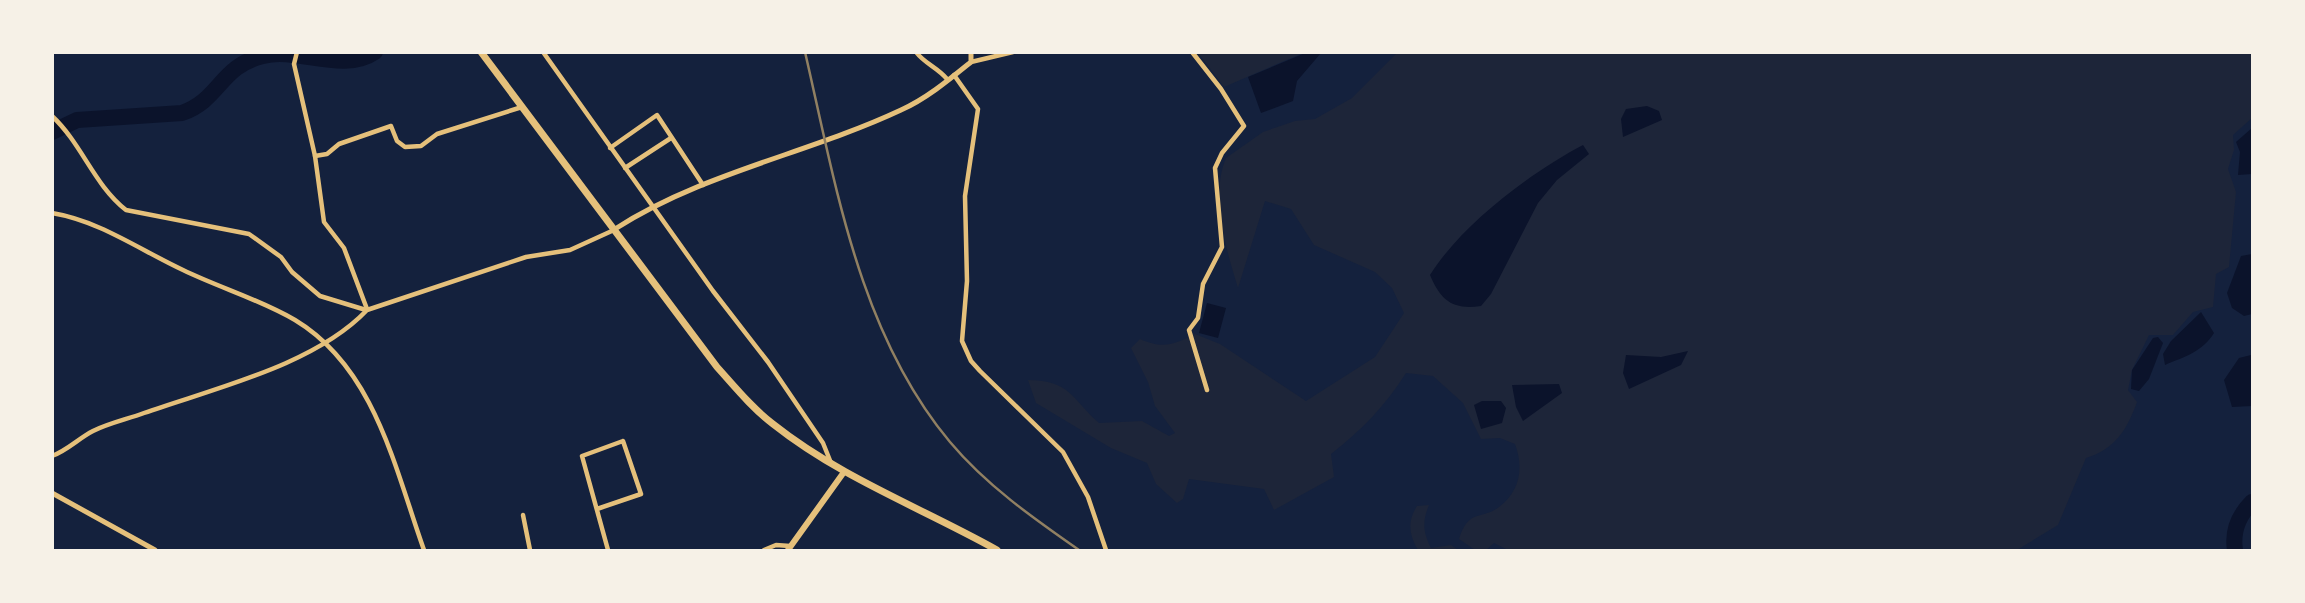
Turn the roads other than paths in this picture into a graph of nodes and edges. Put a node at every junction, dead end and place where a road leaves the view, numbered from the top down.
1 (297, 52) edge
2 (481, 52) edge
3 (543, 52) edge
4 (916, 52) edge
5 (971, 52) edge
6 (1013, 52) edge
7 (1192, 52) edge
8 (971, 62) junction
9 (954, 75) junction
10 (947, 79) junction
11 (522, 107) junction
12 (52, 116) edge
13 (671, 138) junction
14 (610, 148) junction
15 (315, 156) junction
16 (625, 168) junction
17 (703, 185) junction
18 (652, 205) junction
19 (52, 213) edge
20 (615, 229) junction
21 (367, 310) junction
22 (324, 344) junction
23 (1207, 390) dead end
24 (52, 456) edge
25 (832, 464) junction
26 (844, 472) junction
27 (52, 493) edge
28 (597, 509) junction
29 (523, 516) dead end
30 (790, 548) edge
31 (155, 551) edge
32 (424, 551) edge
33 (530, 551) edge
34 (608, 551) edge
35 (764, 551) edge
36 (997, 551) edge
37 (1106, 551) edge

1 - 15 street
2 - 11 highway
3 - 14 street
4 - 10 street
5 - 8 street
6 - 8 street
7 - 23 street
8 - 9 street
9 - 10 street
9 - 37 street
10 - 17 street
11 - 15 street
11 - 20 highway
12 - 21 street
13 - 14 street
13 - 16 street
13 - 17 street
14 - 16 street
15 - 21 street
16 - 18 street
17 - 18 street
18 - 20 street
18 - 25 street
19 - 22 street
20 - 21 street
20 - 25 highway
21 - 22 street
22 - 24 street
22 - 32 street
25 - 26 highway
26 - 30 main road
26 - 36 highway
27 - 31 street
28 - 28 street
28 - 34 street
29 - 33 street
30 - 35 street

